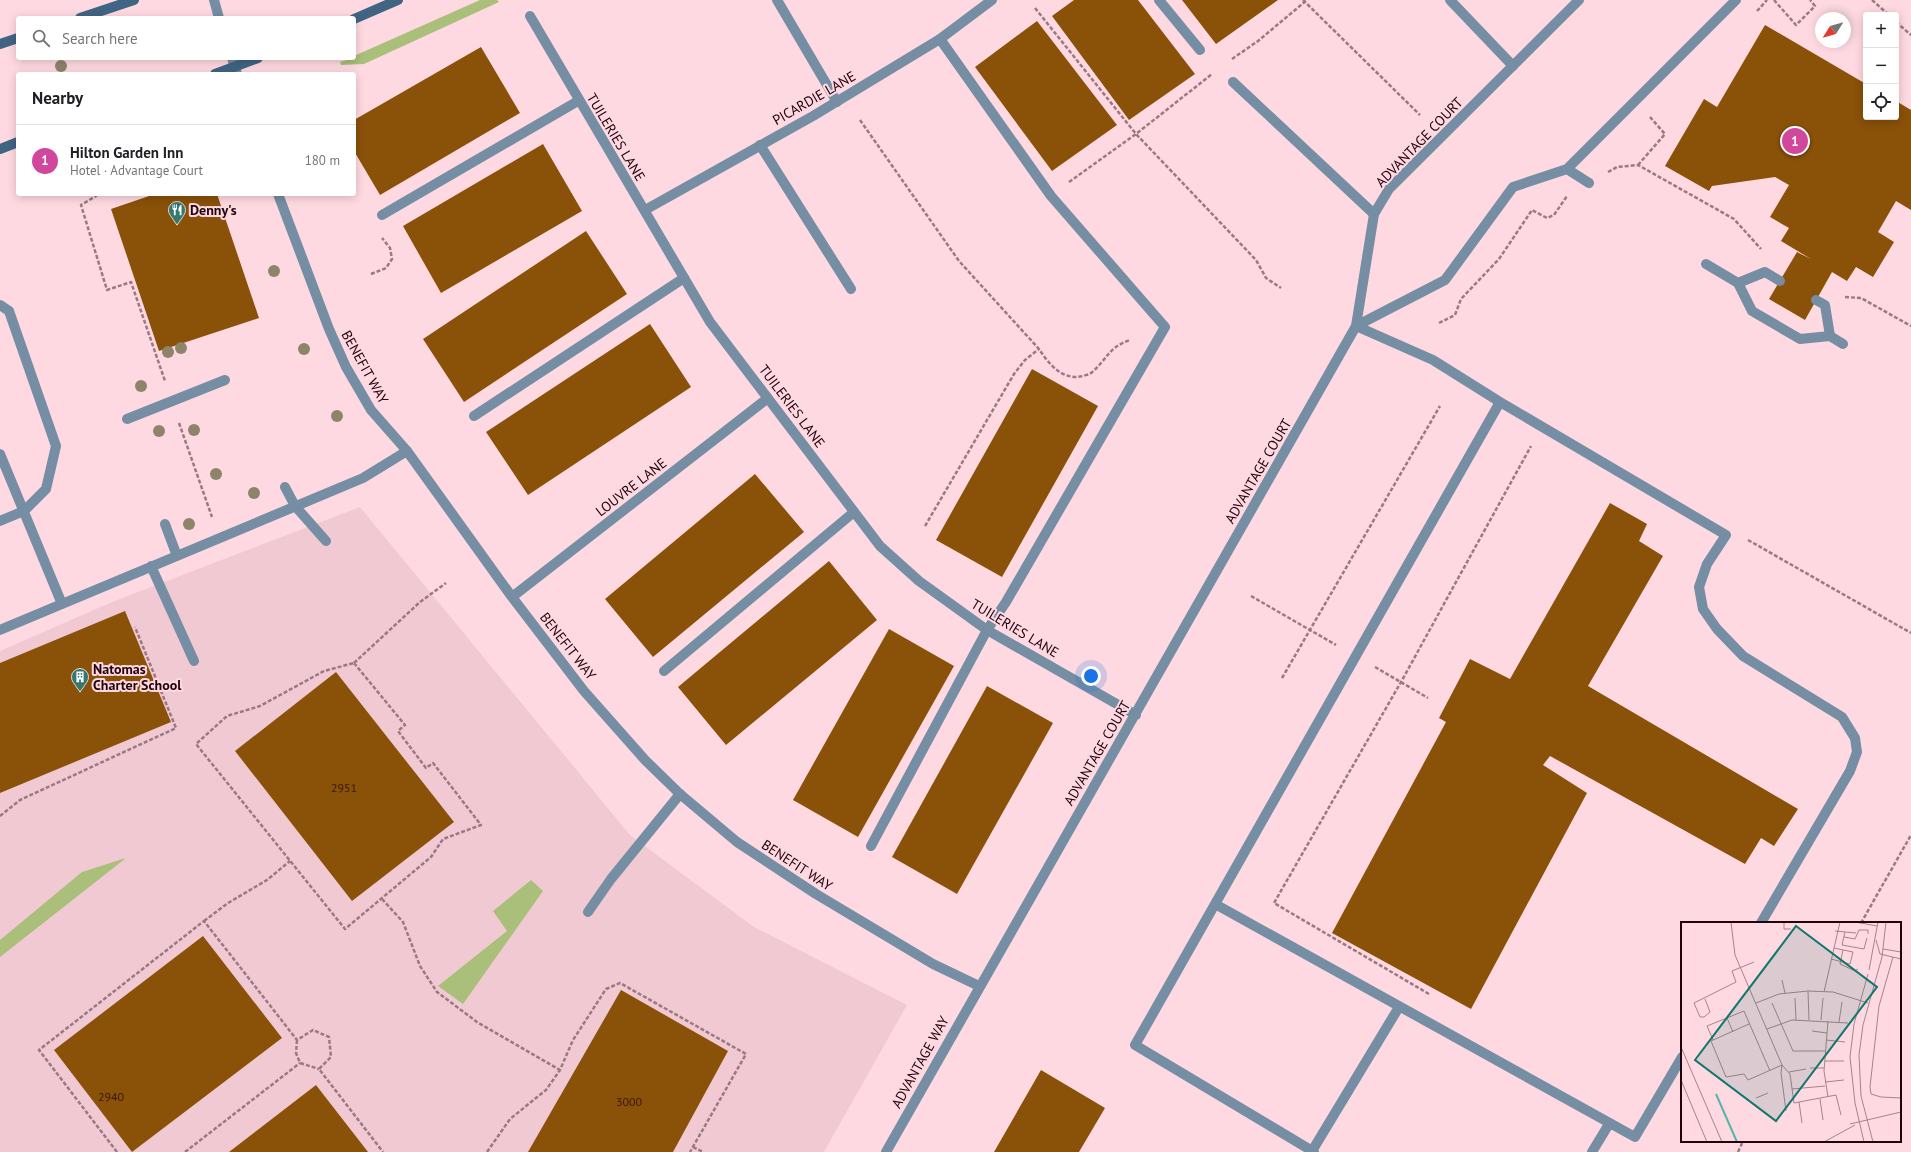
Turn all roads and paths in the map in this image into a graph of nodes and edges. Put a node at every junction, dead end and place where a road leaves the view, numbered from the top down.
1 (134, 0) edge
2 (214, 0) edge
3 (398, 0) edge
4 (777, 0) edge
5 (992, 0) edge
6 (1160, 0) edge
7 (1450, 0) edge
8 (1579, 0) edge
9 (1736, 0) edge
10 (1767, 0) edge
11 (1774, 0) edge
12 (1810, 0) edge
13 (1872, 0) edge
14 (1305, 1) edge
15 (1036, 8) dead end
16 (1756, 11) dead end
17 (1886, 12) edge
18 (86, 16) edge
19 (218, 16) edge
20 (530, 16) dead end
21 (356, 18) edge
22 (1899, 25) edge
23 (1911, 35) edge
24 (16, 39) edge
25 (940, 39) junction
26 (0, 44) edge
27 (1200, 50) dead end
28 (252, 60) edge
29 (1228, 61) dead end
30 (235, 66) edge
31 (1513, 66) junction
32 (1215, 71) dead end
33 (220, 72) edge
34 (1233, 82) dead end
35 (578, 101) junction
36 (837, 102) junction
37 (1655, 112) dead end
38 (1420, 115) dead end
39 (860, 120) dead end
40 (1136, 134) junction
41 (16, 143) edge
42 (760, 146) junction
43 (0, 149) edge
44 (1567, 169) junction
45 (1589, 183) junction
46 (96, 196) edge
47 (279, 196) edge
48 (1051, 196) junction
49 (645, 210) junction
50 (1374, 214) junction
51 (382, 215) dead end
52 (1706, 264) dead end
53 (684, 278) junction
54 (1780, 281) dead end
55 (1738, 283) junction
56 (1281, 288) dead end
57 (851, 289) dead end
58 (1816, 300) dead end
59 (0, 305) edge
60 (1439, 323) dead end
61 (1356, 326) junction
62 (1830, 336) junction
63 (1137, 338) dead end
64 (1843, 344) dead end
65 (1039, 349) junction
66 (225, 380) dead end
67 (768, 398) junction
68 (172, 401) junction
69 (1500, 402) junction
70 (1440, 406) dead end
71 (474, 416) dead end
72 (127, 419) dead end
73 (1533, 443) dead end
74 (408, 451) junction
75 (0, 454) edge
76 (285, 487) dead end
77 (295, 506) junction
78 (24, 510) junction
79 (854, 512) junction
80 (0, 521) edge
81 (213, 521) dead end
82 (165, 524) dead end
83 (925, 526) dead end
84 (326, 541) dead end
85 (1752, 541) dead end
86 (177, 556) junction
87 (151, 566) junction
88 (446, 583) dead end
89 (512, 597) junction
90 (62, 604) junction
91 (136, 627) dead end
92 (0, 630) edge
93 (987, 630) junction
94 (1911, 633) edge
95 (194, 661) dead end
96 (354, 662) junction
97 (664, 670) dead end
98 (1282, 678) dead end
99 (1136, 715) junction
100 (680, 794) junction
101 (0, 816) edge
102 (1911, 836) edge
103 (871, 846) dead end
104 (290, 860) junction
105 (382, 899) junction
106 (1215, 904) junction
107 (588, 912) dead end
108 (204, 921) junction
109 (1762, 922) edge
110 (1862, 922) edge
111 (979, 986) junction
112 (1432, 996) dead end
113 (1399, 1006) junction
114 (297, 1040) junction
115 (1681, 1059) edge
116 (300, 1063) junction
117 (319, 1068) junction
118 (560, 1070) junction
119 (1609, 1124) junction
120 (1743, 1142) edge
121 (693, 1147) junction
122 (1313, 1151) edge
123 (117, 1152) edge
124 (185, 1152) edge
125 (383, 1152) edge
126 (487, 1152) edge
127 (690, 1152) edge
128 (703, 1152) edge
129 (886, 1152) edge
130 (1592, 1152) edge
131 (1738, 1152) edge

1 - 18 main road
2 - 19 street
3 - 21 main road
4 - 36 street
5 - 25 street, PICARDIE LANE
6 - 27 street
7 - 31 street
8 - 31 street, ADVANTAGE COURT
9 - 44 street
10 - 16 path
11 - 12 path
13 - 17 path
14 - 29 path
14 - 38 path
15 - 40 path
20 - 35 street, TUILERIES LANE
22 - 23 path
24 - 26 main road
25 - 36 street, PICARDIE LANE
25 - 48 street
28 - 30 main road
30 - 33 main road
31 - 50 street, ADVANTAGE COURT
32 - 40 path
34 - 50 street
35 - 49 street, TUILERIES LANE
35 - 51 street
36 - 42 street, PICARDIE LANE
37 - 45 path
39 - 65 path
40 - 48 path
40 - 56 path
41 - 43 main road
42 - 49 street, PICARDIE LANE
42 - 57 street
44 - 45 street
44 - 61 street
45 - 60 path
46 - 68 path
47 - 74 street, BENEFIT WAY
48 - 93 street
49 - 53 street, TUILERIES LANE
50 - 61 street, ADVANTAGE COURT
52 - 55 street
53 - 67 street, TUILERIES LANE
53 - 71 street
54 - 55 street
55 - 62 street
58 - 62 street
59 - 78 street
61 - 69 street
61 - 99 street, ADVANTAGE COURT
62 - 64 street
63 - 65 path
65 - 83 path
66 - 68 street
67 - 79 street, TUILERIES LANE
67 - 89 street, LOUVRE LANE
68 - 72 street
68 - 81 path
69 - 106 street
69 - 109 street
70 - 98 path
73 - 112 path
74 - 77 street
74 - 89 street, BENEFIT WAY
75 - 78 street
76 - 77 street
77 - 84 street
77 - 86 street
78 - 80 street
78 - 90 street
79 - 93 street, TUILERIES LANE
79 - 97 street
82 - 86 street
85 - 94 path
86 - 87 street
87 - 90 street
87 - 95 street
88 - 96 path
89 - 100 street, BENEFIT WAY
90 - 92 street
91 - 101 path
93 - 99 street, TUILERIES LANE
93 - 103 street
96 - 104 path
96 - 105 path
99 - 111 street, ADVANTAGE COURT
100 - 107 street
100 - 111 street, BENEFIT WAY
102 - 110 path
104 - 105 path
104 - 108 path
105 - 118 path
106 - 113 street
106 - 122 street
108 - 114 path
108 - 123 path
111 - 129 street, ADVANTAGE WAY
113 - 119 street
113 - 122 street
114 - 116 path
114 - 117 path
115 - 119 street
116 - 117 path
116 - 124 path
117 - 125 path
118 - 121 path
118 - 126 path
119 - 130 street
120 - 131 path
121 - 127 path
121 - 128 path

